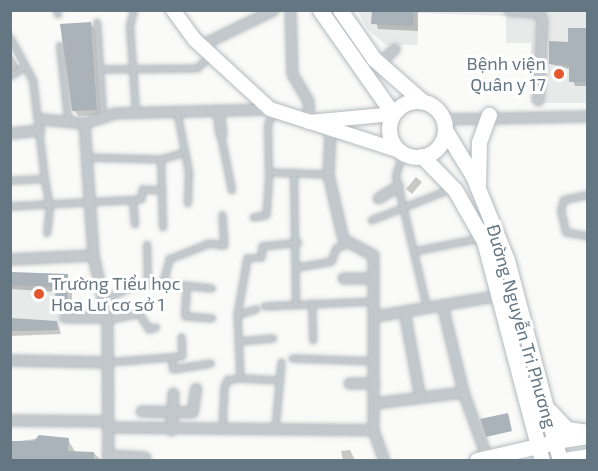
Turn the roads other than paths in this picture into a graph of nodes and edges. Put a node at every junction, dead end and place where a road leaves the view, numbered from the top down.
1 (134, 10) edge
2 (173, 10) edge
3 (241, 10) edge
4 (273, 10) edge
5 (290, 10) edge
6 (320, 10) edge
7 (340, 10) edge
8 (509, 10) edge
9 (538, 11) edge
10 (97, 22) dead end
11 (245, 22) junction
12 (10, 37) edge
13 (60, 45) dead end
14 (394, 49) dead end
15 (206, 50) junction
16 (379, 63) junction
17 (23, 68) junction
18 (101, 69) junction
19 (132, 71) junction
20 (10, 76) edge
21 (538, 100) dead end
22 (422, 101) junction
23 (177, 110) junction
24 (218, 110) junction
25 (273, 110) junction
26 (136, 112) junction
27 (393, 114) junction
28 (103, 115) junction
29 (489, 115) junction
30 (588, 116) edge
31 (68, 117) junction
32 (41, 119) junction
33 (309, 122) junction
34 (84, 123) junction
35 (444, 124) junction
36 (39, 130) junction
37 (330, 132) junction
38 (10, 133) edge
39 (220, 134) joint
40 (185, 152) junction
41 (402, 152) junction
42 (422, 156) junction
43 (84, 157) junction
44 (161, 159) junction
45 (268, 171) junction
46 (294, 172) junction
47 (328, 174) junction
48 (45, 179) junction
49 (10, 181) edge
50 (398, 186) junction
51 (453, 188) junction
52 (478, 188) junction
53 (162, 190) junction
54 (232, 190) dead end
55 (588, 195) edge
56 (378, 198) dead end
57 (133, 200) junction
58 (87, 202) junction
59 (188, 203) dead end
60 (10, 206) edge
61 (50, 206) junction
62 (404, 208) junction
63 (222, 215) dead end
64 (253, 217) dead end
65 (371, 220) dead end
66 (135, 224) dead end
67 (163, 226) dead end
68 (47, 233) dead end
69 (588, 236) edge
70 (483, 238) junction
71 (298, 242) junction
72 (350, 243) junction
73 (147, 244) dead end
74 (414, 250) junction
75 (93, 255) junction
76 (10, 259) edge
77 (298, 267) junction
78 (343, 278) dead end
79 (373, 278) junction
80 (148, 284) junction
81 (163, 284) junction
82 (187, 286) junction
83 (212, 288) dead end
84 (501, 295) junction
85 (104, 300) junction
86 (374, 301) junction
87 (296, 303) junction
88 (312, 303) junction
89 (442, 305) junction
90 (264, 306) dead end
91 (427, 307) junction
92 (256, 309) dead end
93 (404, 311) junction
94 (237, 315) junction
95 (375, 316) junction
96 (65, 317) dead end
97 (212, 318) dead end
98 (106, 319) junction
99 (156, 327) dead end
100 (181, 337) dead end
101 (273, 338) dead end
102 (239, 340) junction
103 (313, 340) dead end
104 (172, 357) junction
105 (292, 358) dead end
106 (10, 360) edge
107 (281, 362) dead end
108 (374, 362) junction
109 (107, 363) junction
110 (211, 363) dead end
111 (240, 378) junction
112 (280, 380) junction
113 (374, 382) junction
114 (349, 383) dead end
115 (196, 388) dead end
116 (463, 392) junction
117 (173, 393) dead end
118 (420, 398) junction
119 (374, 403) junction
120 (528, 403) junction
121 (546, 406) junction
122 (172, 413) junction
123 (10, 420) edge
124 (108, 424) junction
125 (275, 428) junction
126 (140, 429) junction
127 (222, 429) junction
128 (171, 430) junction
129 (374, 430) junction
130 (588, 432) edge
131 (588, 437) edge
132 (556, 442) junction
133 (539, 445) junction
134 (518, 451) junction
135 (145, 457) dead end
136 (108, 458) edge
137 (482, 459) edge
138 (587, 459) edge
139 (384, 460) edge
140 (542, 460) edge
141 (560, 460) edge
142 (564, 460) edge

1 - 19 lane
2 - 15 street
3 - 11 street
4 - 11 street
5 - 33 street
6 - 27 main road
7 - 16 main road
8 - 9 street
9 - 21 street
10 - 18 lane
11 - 15 street
12 - 17 lane
13 - 31 lane
14 - 16 street
15 - 19 lane
15 - 25 street
16 - 22 main road
17 - 20 lane
17 - 32 lane
18 - 19 lane
18 - 28 lane
19 - 26 lane
22 - 27 main road
22 - 35 main road
23 - 24 street
23 - 26 street
23 - 40 lane
24 - 25 street
24 - 39 street
25 - 33 street
25 - 45 lane
26 - 28 street
27 - 33 street
27 - 41 main road
28 - 34 street
29 - 30 street
29 - 35 street
29 - 52 main road
31 - 32 street
31 - 34 street
32 - 36 lane
33 - 37 street
34 - 43 street
35 - 42 main road
35 - 52 main road, Đường Nguyễn Tri Phương
36 - 38 street
36 - 48 lane
37 - 41 street
37 - 47 street
39 - 54 lane
40 - 44 lane
40 - 59 lane
41 - 42 main road
41 - 50 lane
42 - 51 main road, Đường Nguyễn Tri Phương
43 - 44 lane
43 - 58 street
44 - 53 lane
45 - 46 lane
45 - 64 lane
46 - 47 lane
46 - 71 lane
47 - 72 street
48 - 49 lane
48 - 61 lane
50 - 56 street
50 - 62 lane
51 - 62 lane
51 - 70 main road, Đường Nguyễn Tri Phương
52 - 121 main road, Đường Nguyễn Tri Phương
53 - 57 lane
53 - 67 lane
55 - 69 lane
57 - 58 lane
57 - 66 lane
58 - 61 lane
58 - 75 street
60 - 61 lane
61 - 68 lane
62 - 65 lane
62 - 74 lane
63 - 81 lane
70 - 74 lane
70 - 84 main road, Đường Nguyễn Tri Phương
71 - 77 lane
71 - 94 lane
72 - 77 lane
72 - 79 street
73 - 80 lane
74 - 91 lane
75 - 76 street
75 - 85 street
77 - 87 lane
78 - 79 street
79 - 86 street
80 - 81 lane
80 - 85 lane
81 - 82 lane
82 - 83 lane
82 - 97 lane
84 - 89 street
84 - 120 main road, Đường Nguyễn Tri Phương
85 - 98 street
86 - 88 lane
86 - 95 street
87 - 88 lane
87 - 90 lane
88 - 103 lane
89 - 91 street
89 - 116 street
91 - 93 street
92 - 94 lane
93 - 95 street
93 - 118 street
94 - 102 lane
95 - 108 street
96 - 98 street
98 - 99 lane
98 - 109 street
100 - 104 lane
101 - 102 lane
102 - 111 lane
104 - 109 lane
104 - 110 lane
105 - 108 lane
106 - 109 street
107 - 112 lane
108 - 113 street
109 - 124 street
111 - 112 lane
111 - 127 lane
112 - 125 lane
113 - 114 street
113 - 119 street
115 - 122 street
116 - 118 street
116 - 137 street
117 - 122 street
118 - 119 street
119 - 129 street
120 - 133 main road, Đường Nguyễn Tri Phương
120 - 134 main road
121 - 130 main road
121 - 132 main road, Đường Nguyễn Tri Phương
122 - 126 street
122 - 128 street
123 - 124 street
124 - 126 street
124 - 136 street
125 - 127 street
125 - 129 street
126 - 128 street
127 - 128 street
129 - 139 street
131 - 132 street
132 - 133 main road
132 - 141 main road, Đường Nguyễn Tri Phương
133 - 134 main road
133 - 140 main road, Đường Nguyễn Tri Phương
134 - 137 main road
135 - 136 street
138 - 142 street

